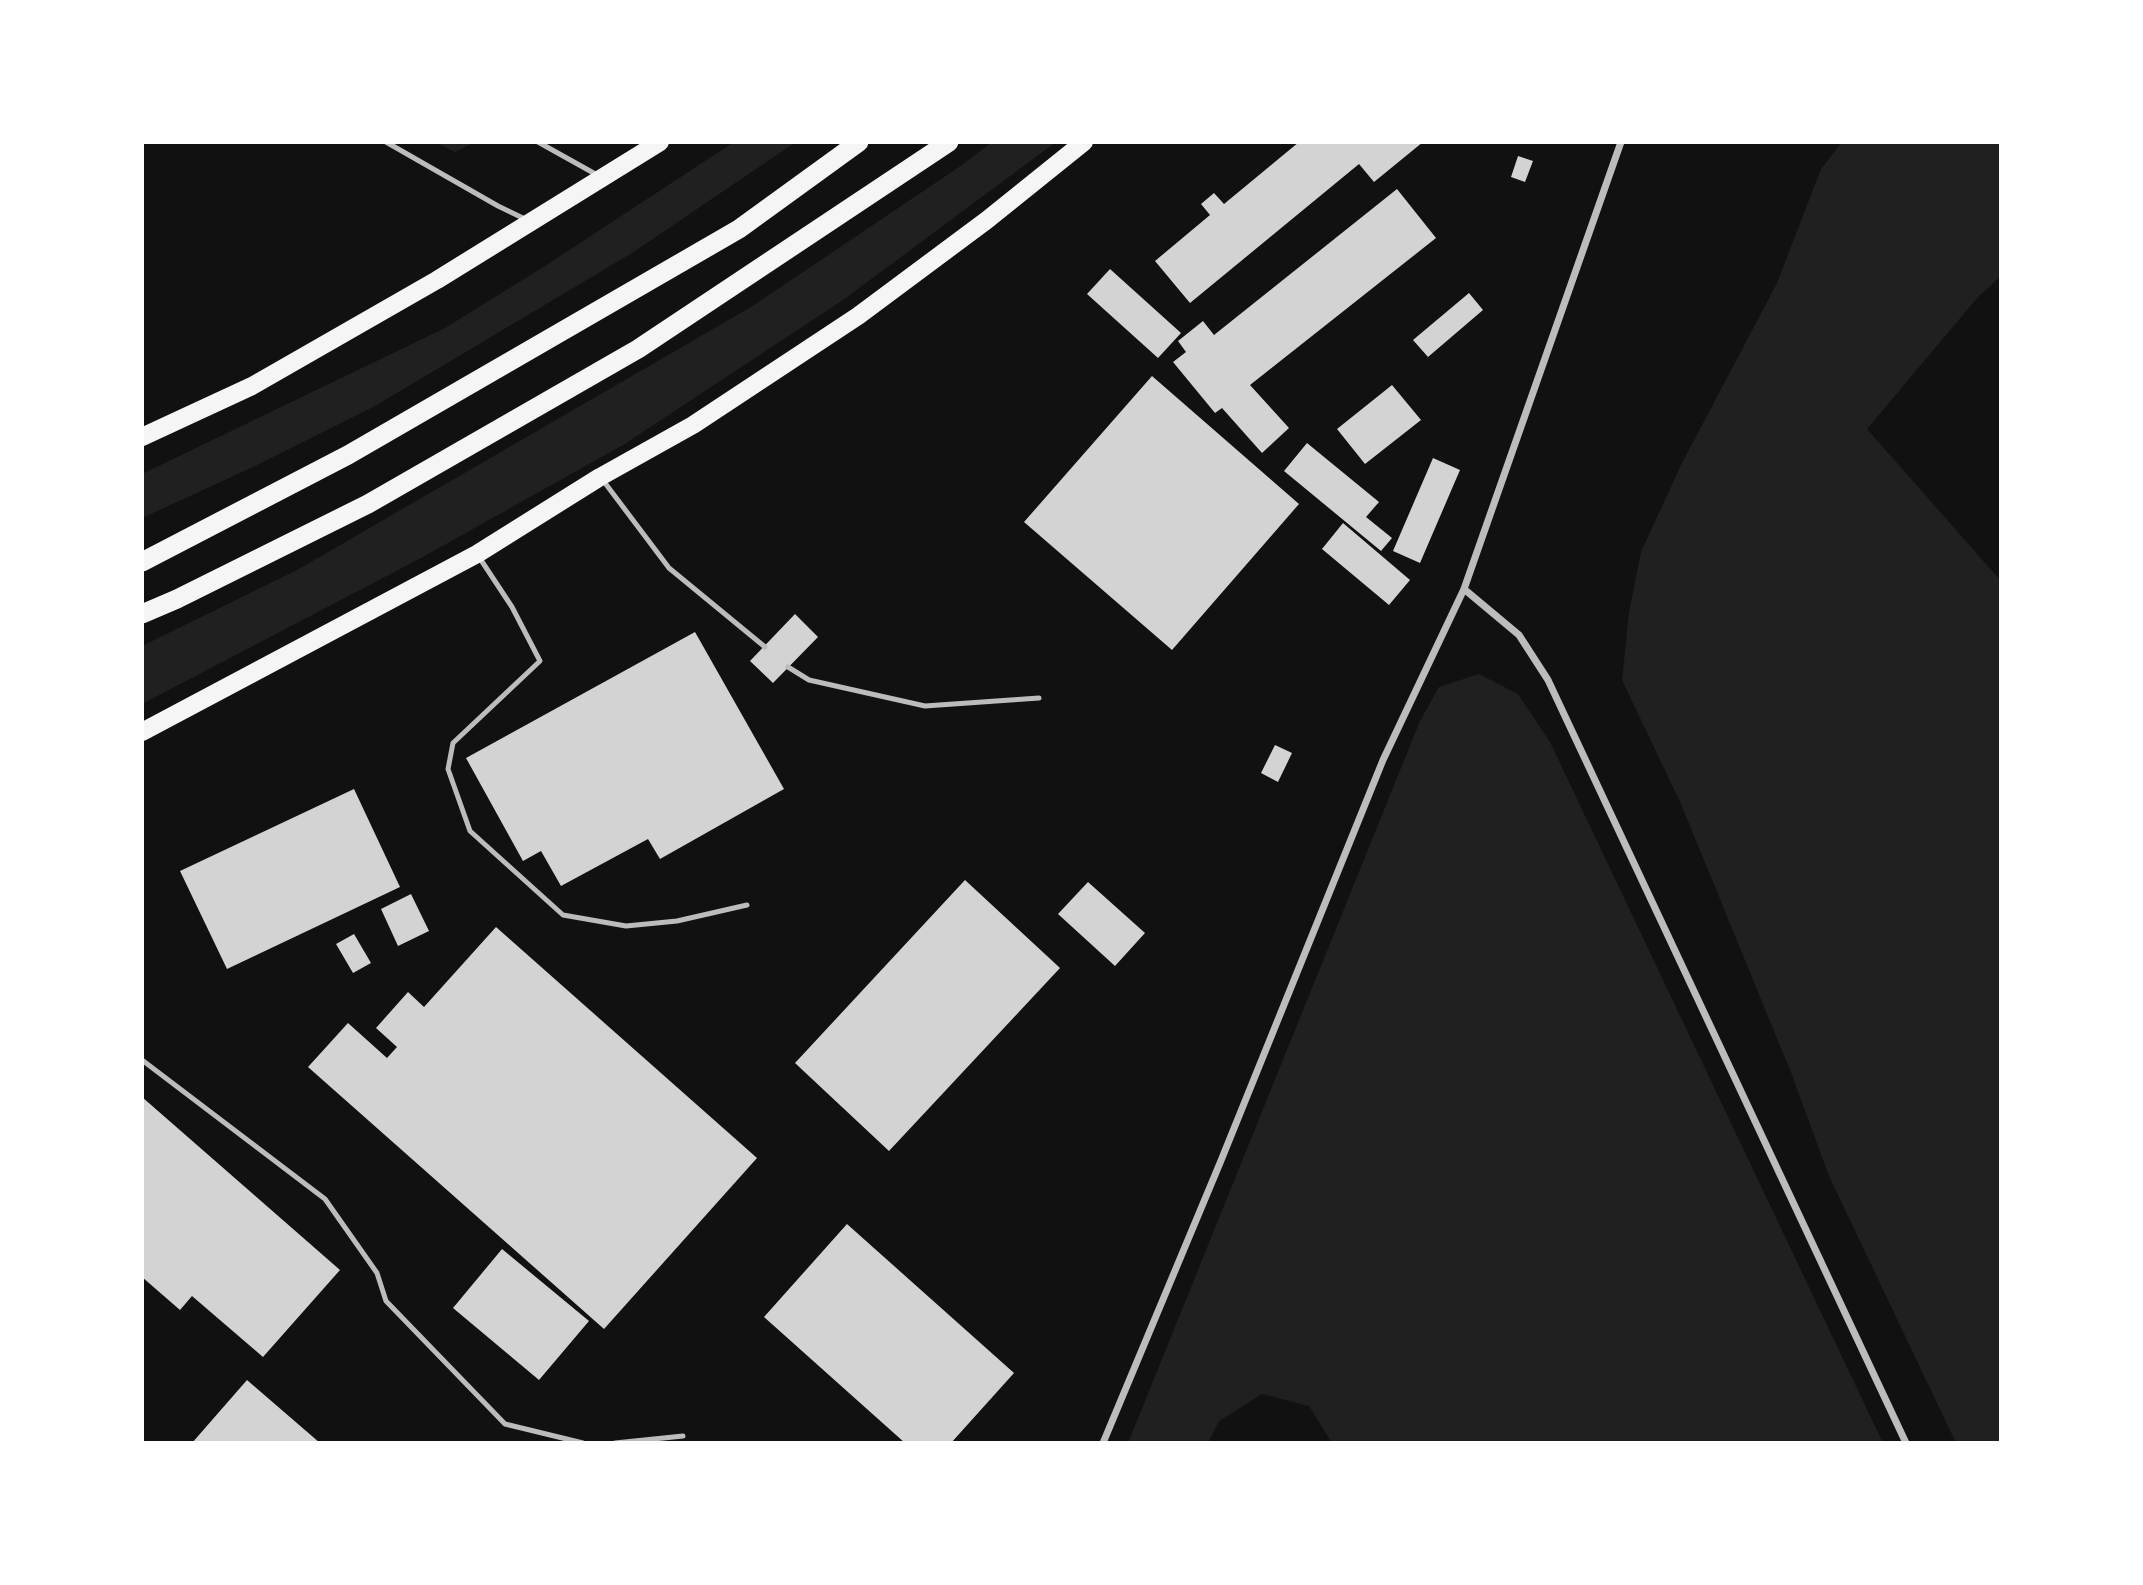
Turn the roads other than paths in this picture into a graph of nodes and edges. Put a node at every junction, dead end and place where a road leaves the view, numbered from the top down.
1 (386, 142) edge
2 (538, 142) edge
3 (660, 142) edge
4 (859, 142) edge
5 (949, 142) edge
6 (1084, 142) edge
7 (1620, 142) edge
8 (601, 178) junction
9 (530, 222) junction
10 (142, 437) edge
11 (600, 477) junction
12 (477, 554) junction
13 (142, 562) edge
14 (1464, 589) junction
15 (142, 614) edge
16 (765, 647) dead end
17 (788, 667) dead end
18 (1039, 698) dead end
19 (142, 732) edge
20 (747, 905) dead end
21 (142, 1060) edge
22 (682, 1436) dead end
23 (583, 1443) edge
24 (615, 1443) edge
25 (1103, 1443) edge
26 (1906, 1443) edge

1 - 9 lane
2 - 8 lane
3 - 8 main road
4 - 13 highway
5 - 15 highway
6 - 11 main road
7 - 14 street
8 - 9 main road
9 - 10 main road
11 - 12 main road
11 - 16 lane
12 - 19 main road
12 - 20 lane
14 - 25 street
14 - 26 street
17 - 18 lane
21 - 23 lane
22 - 24 lane

